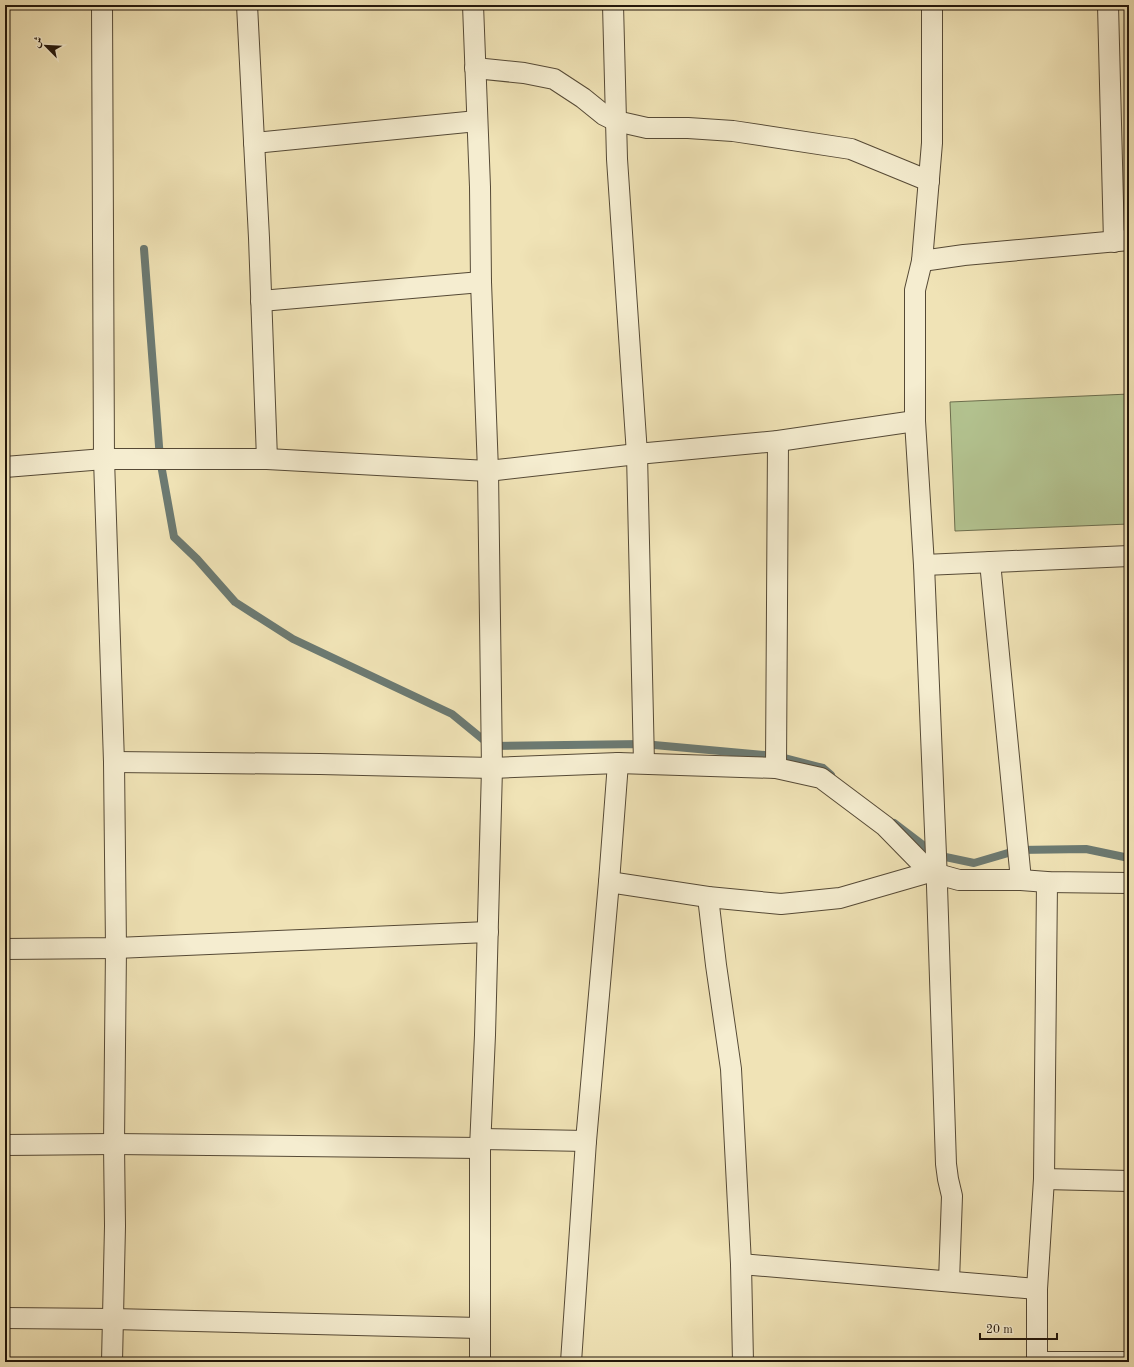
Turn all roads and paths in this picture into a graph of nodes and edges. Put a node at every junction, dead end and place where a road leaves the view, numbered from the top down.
1 (102, 5) edge
2 (247, 5) edge
3 (473, 5) edge
4 (613, 5) edge
5 (932, 5) edge
6 (1108, 5) edge
7 (475, 68) junction
8 (477, 121) junction
9 (616, 121) junction
10 (254, 143) junction
11 (928, 181) junction
12 (1122, 241) edge
13 (922, 261) junction
14 (481, 282) junction
15 (261, 301) junction
16 (915, 421) junction
17 (778, 441) junction
18 (637, 454) junction
19 (267, 458) junction
20 (104, 459) junction
21 (5, 467) edge
22 (488, 471) junction
23 (1129, 556) edge
24 (990, 562) junction
25 (924, 565) junction
26 (114, 762) junction
27 (618, 763) junction
28 (644, 764) junction
29 (492, 768) junction
30 (776, 768) junction
31 (934, 873) junction
32 (1021, 880) junction
33 (609, 882) junction
34 (1047, 882) junction
35 (1129, 883) edge
36 (708, 897) junction
37 (488, 932) junction
38 (116, 948) junction
39 (5, 949) edge
40 (586, 1141) junction
41 (114, 1144) junction
42 (480, 1144) junction
43 (5, 1145) edge
44 (1044, 1179) junction
45 (1129, 1181) edge
46 (741, 1264) junction
47 (949, 1281) junction
48 (1037, 1289) junction
49 (5, 1318) edge
50 (113, 1319) junction
51 (480, 1328) junction
52 (112, 1362) edge
53 (480, 1362) edge
54 (572, 1362) edge
55 (743, 1362) edge
56 (1037, 1362) edge
57 (1129, 1362) edge

1 - 20 street
2 - 10 street
3 - 7 street
4 - 9 street
5 - 11 street
6 - 12 street
7 - 8 street
7 - 9 street
8 - 10 street
8 - 14 street
9 - 11 street
9 - 18 street
10 - 15 street
11 - 13 street
12 - 13 street
13 - 16 street
14 - 15 street
14 - 22 street
15 - 19 street
16 - 17 street
16 - 25 street
17 - 18 street
17 - 30 street
18 - 22 street
18 - 28 street
19 - 20 street
19 - 22 street
20 - 21 street
20 - 26 street
22 - 29 street
23 - 24 street
24 - 25 street
24 - 32 street
25 - 31 street
26 - 29 street
26 - 38 street
27 - 28 street
27 - 29 street
27 - 33 street
28 - 30 street
29 - 37 street
30 - 31 street
31 - 32 street
31 - 36 street
31 - 47 street
32 - 34 street
33 - 36 street
33 - 40 street
34 - 35 street
34 - 44 street
36 - 46 street
37 - 38 street
37 - 42 street
38 - 39 street
38 - 41 street
40 - 42 street
40 - 54 street
41 - 42 street
41 - 43 street
41 - 50 street
42 - 51 street
44 - 45 street
44 - 48 street
46 - 47 street
46 - 55 street
47 - 48 street
48 - 56 street
49 - 50 street
50 - 51 street
50 - 52 street
51 - 53 street
56 - 57 street

